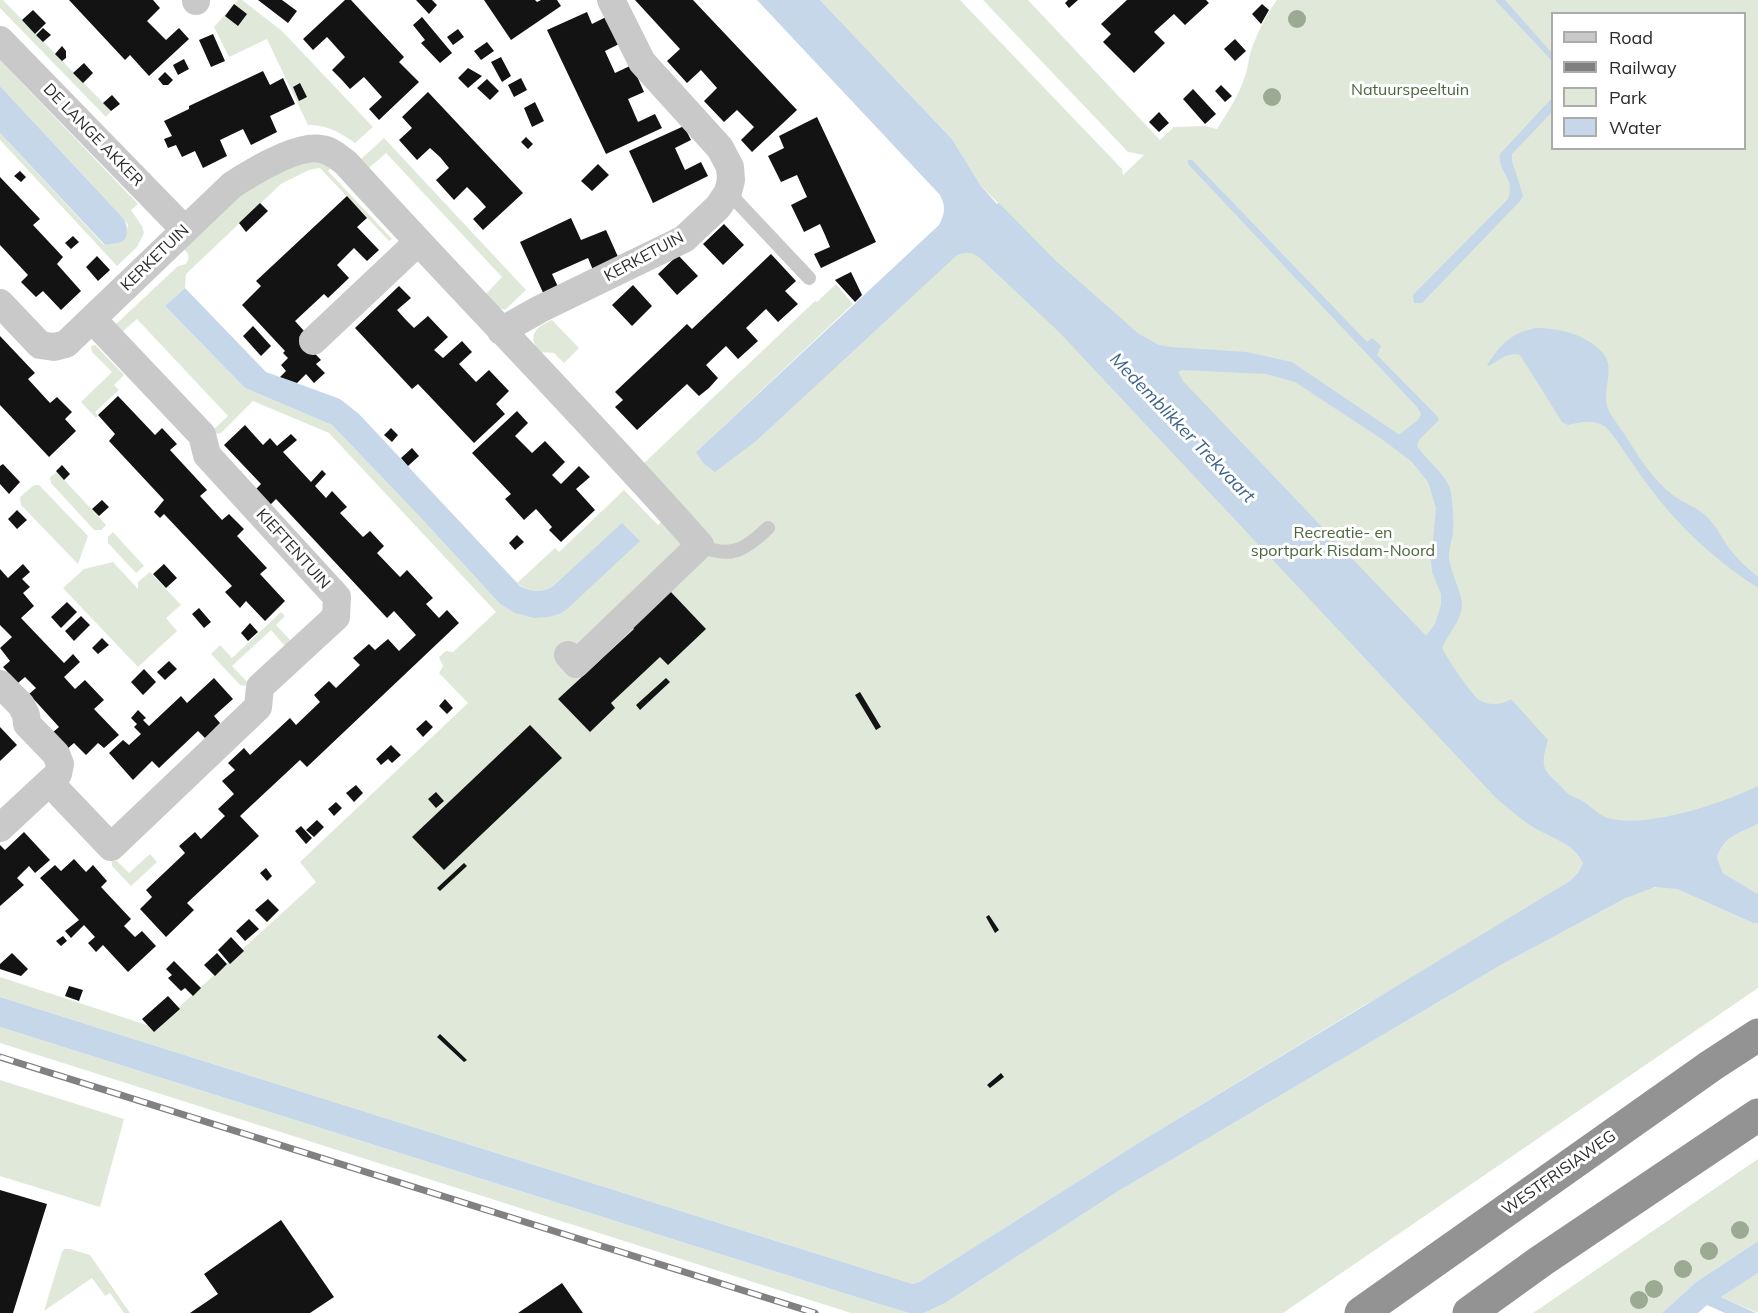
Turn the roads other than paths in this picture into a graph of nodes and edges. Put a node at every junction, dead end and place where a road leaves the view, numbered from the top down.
1 (611, 0) edge
2 (0, 40) edge
3 (728, 192) junction
4 (185, 230) junction
5 (418, 242) junction
6 (809, 278) dead end
7 (0, 303) edge
8 (92, 319) junction
9 (501, 331) junction
10 (313, 341) dead end
11 (768, 528) dead end
12 (700, 545) junction
13 (568, 656) dead end
14 (0, 684) edge
15 (50, 783) junction
16 (0, 828) edge
17 (1758, 1035) edge
18 (1758, 1115) edge
19 (1361, 1313) edge
20 (1469, 1313) edge

1 - 3 street
2 - 4 street, DE LANGE AKKER
3 - 6 lane
3 - 9 street, KERKETUIN
4 - 5 street, KERKETUIN
4 - 8 street, KERKETUIN
5 - 9 street, KERKETUIN
5 - 10 street
7 - 8 street
8 - 15 street, KIEFTENTUIN
9 - 12 street, KERKETUIN
11 - 12 lane
12 - 13 street
14 - 15 street
15 - 16 street
17 - 19 highway, WESTFRISIAWEG
18 - 20 highway

